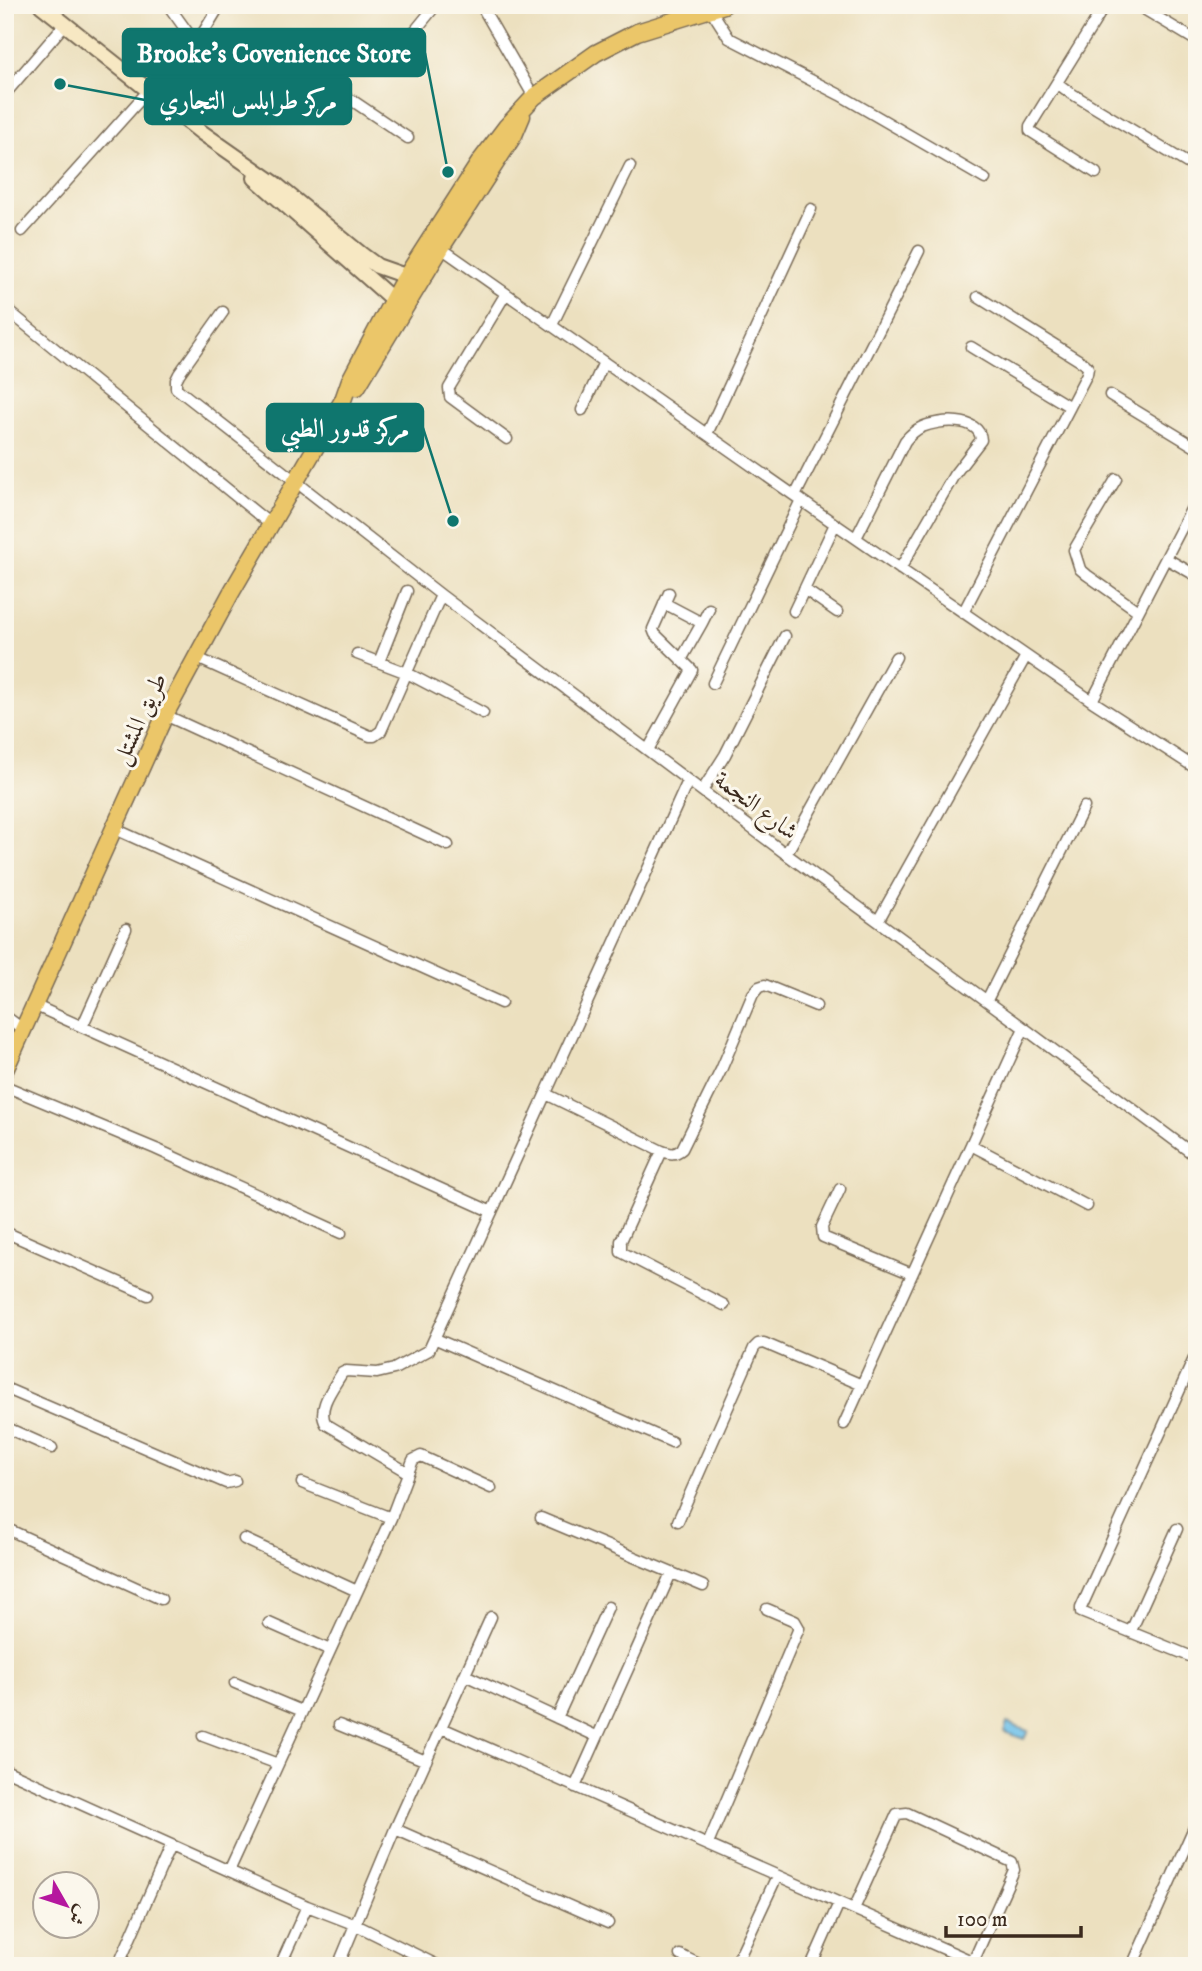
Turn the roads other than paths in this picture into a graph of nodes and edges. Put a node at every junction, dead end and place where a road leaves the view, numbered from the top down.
1 (41, 5) edge
2 (168, 5) edge
3 (219, 5) edge
4 (436, 5) edge
5 (481, 5) edge
6 (1105, 5) edge
7 (1137, 5) edge
8 (718, 8) edge
9 (65, 24) junction
10 (1197, 41) edge
11 (405, 43) dead end
12 (196, 44) junction
13 (1057, 83) junction
14 (148, 90) junction
15 (5, 94) edge
16 (161, 102) junction
17 (530, 103) junction
18 (408, 138) dead end
19 (226, 151) junction
20 (630, 166) dead end
21 (1197, 169) edge
22 (1096, 173) dead end
23 (985, 178) dead end
24 (811, 209) dead end
25 (22, 231) dead end
26 (441, 248) junction
27 (919, 251) dead end
28 (414, 279) junction
29 (506, 295) junction
30 (978, 297) dead end
31 (398, 305) junction
32 (5, 308) edge
33 (223, 312) dead end
34 (552, 325) junction
35 (971, 346) dead end
36 (604, 362) junction
37 (1110, 395) dead end
38 (1070, 407) junction
39 (582, 410) dead end
40 (707, 434) junction
41 (507, 439) dead end
42 (1197, 448) edge
43 (1116, 479) dead end
44 (296, 481) junction
45 (798, 498) junction
46 (1197, 498) edge
47 (270, 524) junction
48 (835, 524) junction
49 (856, 538) junction
50 (1167, 559) junction
51 (900, 569) junction
52 (1197, 576) edge
53 (804, 589) junction
54 (407, 591) dead end
55 (441, 595) junction
56 (709, 609) dead end
57 (794, 611) dead end
58 (1138, 611) junction
59 (838, 612) dead end
60 (963, 613) junction
61 (702, 623) junction
62 (785, 636) dead end
63 (357, 654) dead end
64 (1026, 656) junction
65 (195, 657) junction
66 (896, 657) dead end
67 (681, 660) junction
68 (379, 662) junction
69 (407, 673) junction
70 (713, 683) dead end
71 (1092, 701) junction
72 (483, 713) dead end
73 (165, 715) junction
74 (648, 750) junction
75 (1197, 769) edge
76 (688, 781) junction
77 (702, 791) junction
78 (1084, 807) dead end
79 (115, 829) junction
80 (448, 845) dead end
81 (786, 854) junction
82 (878, 921) junction
83 (126, 929) dead end
84 (988, 1000) junction
85 (501, 1003) dead end
86 (36, 1006) junction
87 (816, 1006) dead end
88 (5, 1016) edge
89 (82, 1027) junction
90 (1024, 1028) junction
91 (24, 1030) junction
92 (5, 1070) edge
93 (5, 1086) edge
94 (546, 1094) junction
95 (971, 1144) junction
96 (662, 1151) junction
97 (1197, 1157) edge
98 (840, 1189) dead end
99 (1087, 1206) dead end
100 (492, 1212) junction
101 (5, 1232) edge
102 (341, 1233) dead end
103 (912, 1274) junction
104 (148, 1295) dead end
105 (724, 1305) dead end
106 (436, 1339) junction
107 (1197, 1352) edge
108 (862, 1385) junction
109 (5, 1388) edge
110 (844, 1424) dead end
111 (5, 1427) edge
112 (672, 1442) dead end
113 (51, 1448) dead end
114 (407, 1472) junction
115 (235, 1481) dead end
116 (302, 1483) dead end
117 (491, 1488) dead end
118 (391, 1518) junction
119 (541, 1518) dead end
120 (678, 1521) dead end
121 (5, 1528) edge
122 (1177, 1529) dead end
123 (244, 1539) dead end
124 (671, 1573) junction
125 (703, 1586) dead end
126 (357, 1591) junction
127 (161, 1599) dead end
128 (608, 1607) dead end
129 (767, 1609) dead end
130 (491, 1617) dead end
131 (269, 1623) dead end
132 (1131, 1631) junction
133 (330, 1650) junction
134 (1197, 1660) edge
135 (465, 1675) junction
136 (235, 1683) dead end
137 (302, 1711) junction
138 (557, 1718) junction
139 (339, 1725) dead end
140 (442, 1728) junction
141 (203, 1737) dead end
142 (596, 1737) junction
143 (426, 1761) junction
144 (278, 1764) junction
145 (5, 1770) edge
146 (575, 1787) junction
147 (1197, 1822) edge
148 (395, 1829) junction
149 (708, 1844) junction
150 (171, 1845) junction
151 (229, 1871) junction
152 (777, 1876) junction
153 (839, 1903) junction
154 (307, 1906) junction
155 (854, 1909) junction
156 (608, 1923) dead end
157 (356, 1925) junction
158 (680, 1955) dead end
159 (978, 1964) edge
160 (118, 1966) edge
161 (280, 1966) edge
162 (338, 1966) edge
163 (439, 1966) edge
164 (703, 1966) edge
165 (735, 1966) edge
166 (811, 1966) edge
167 (1132, 1966) edge

1 - 9 main road
2 - 12 street
3 - 12 street
4 - 11 street
5 - 17 street
6 - 13 street
7 - 10 street
8 - 17 main road, طريق المشتل
8 - 23 street
9 - 14 main road
9 - 15 street
12 - 16 street
12 - 18 street
13 - 21 street
13 - 22 street
14 - 16 main road
14 - 25 street
16 - 19 main road
17 - 26 main road, طريق المشتل
17 - 28 main road, طريق المشتل
19 - 28 main road
19 - 31 main road
20 - 34 street
24 - 40 street
26 - 28 main road, طريق المشتل
26 - 29 street
27 - 45 street
28 - 31 main road, طريق المشتل
29 - 34 street
29 - 41 street
30 - 38 street
31 - 44 main road, طريق المشتل
32 - 47 street
33 - 44 street, شارع النجمة
34 - 36 street
35 - 38 street
36 - 39 street
36 - 40 street
37 - 42 street
38 - 60 street
40 - 45 street
43 - 58 street
44 - 47 main road, طريق المشتل
44 - 55 street, شارع النجمة
45 - 48 street
45 - 70 street
46 - 50 street
47 - 65 main road, طريق المشتل
48 - 49 street
48 - 53 street
49 - 51 street
49 - 51 street
50 - 52 street
50 - 58 street
51 - 60 street
53 - 57 street
53 - 59 street
54 - 68 street
55 - 69 street
55 - 74 street, شارع النجمة
56 - 61 street
58 - 71 street
60 - 64 street
61 - 67 street
61 - 67 street
62 - 77 street
63 - 68 street
64 - 71 street
64 - 82 street
65 - 69 street
65 - 73 main road, طريق المشتل
66 - 81 street
67 - 74 street
68 - 69 street
69 - 72 street
71 - 75 street
73 - 79 main road, طريق المشتل
73 - 80 street
74 - 76 street, شارع النجمة
76 - 77 street, شارع النجمة
76 - 94 street
77 - 81 street, شارع النجمة
78 - 84 street
79 - 85 street
79 - 86 main road, طريق المشتل
81 - 82 street, شارع النجمة
82 - 84 street, شارع النجمة
83 - 89 street
84 - 90 street, شارع النجمة
86 - 89 street
86 - 91 main road, طريق المشتل
87 - 96 street
88 - 91 street
89 - 100 street
90 - 95 street
90 - 97 street, شارع النجمة
91 - 92 main road, طريق المشتل
93 - 102 street
94 - 96 street
94 - 100 street
95 - 99 street
95 - 103 street
96 - 105 street
98 - 103 street
100 - 106 street
101 - 104 street
103 - 108 street
106 - 112 street
106 - 114 street
107 - 132 street
108 - 110 street
108 - 120 street
109 - 115 street
111 - 113 street
114 - 117 street
114 - 118 street
116 - 118 street
118 - 126 street
119 - 124 street
121 - 127 street
122 - 132 street
123 - 126 street
124 - 125 street
124 - 142 street
126 - 133 street
128 - 138 street
129 - 149 street
130 - 135 street
131 - 133 street
132 - 134 street
133 - 137 street
135 - 138 street
135 - 140 street
136 - 137 street
137 - 144 street
138 - 142 street
139 - 143 street
140 - 143 street
140 - 146 street
141 - 144 street
142 - 146 street
143 - 148 street
144 - 151 street
145 - 150 street
146 - 149 street
147 - 167 street
148 - 156 street
148 - 157 street
149 - 152 street
150 - 151 street
150 - 160 street
151 - 154 street
152 - 153 street
152 - 165 street
153 - 155 street
153 - 166 street
154 - 157 street
154 - 161 street
155 - 159 street
155 - 159 street
157 - 162 street
157 - 163 street
158 - 164 street

